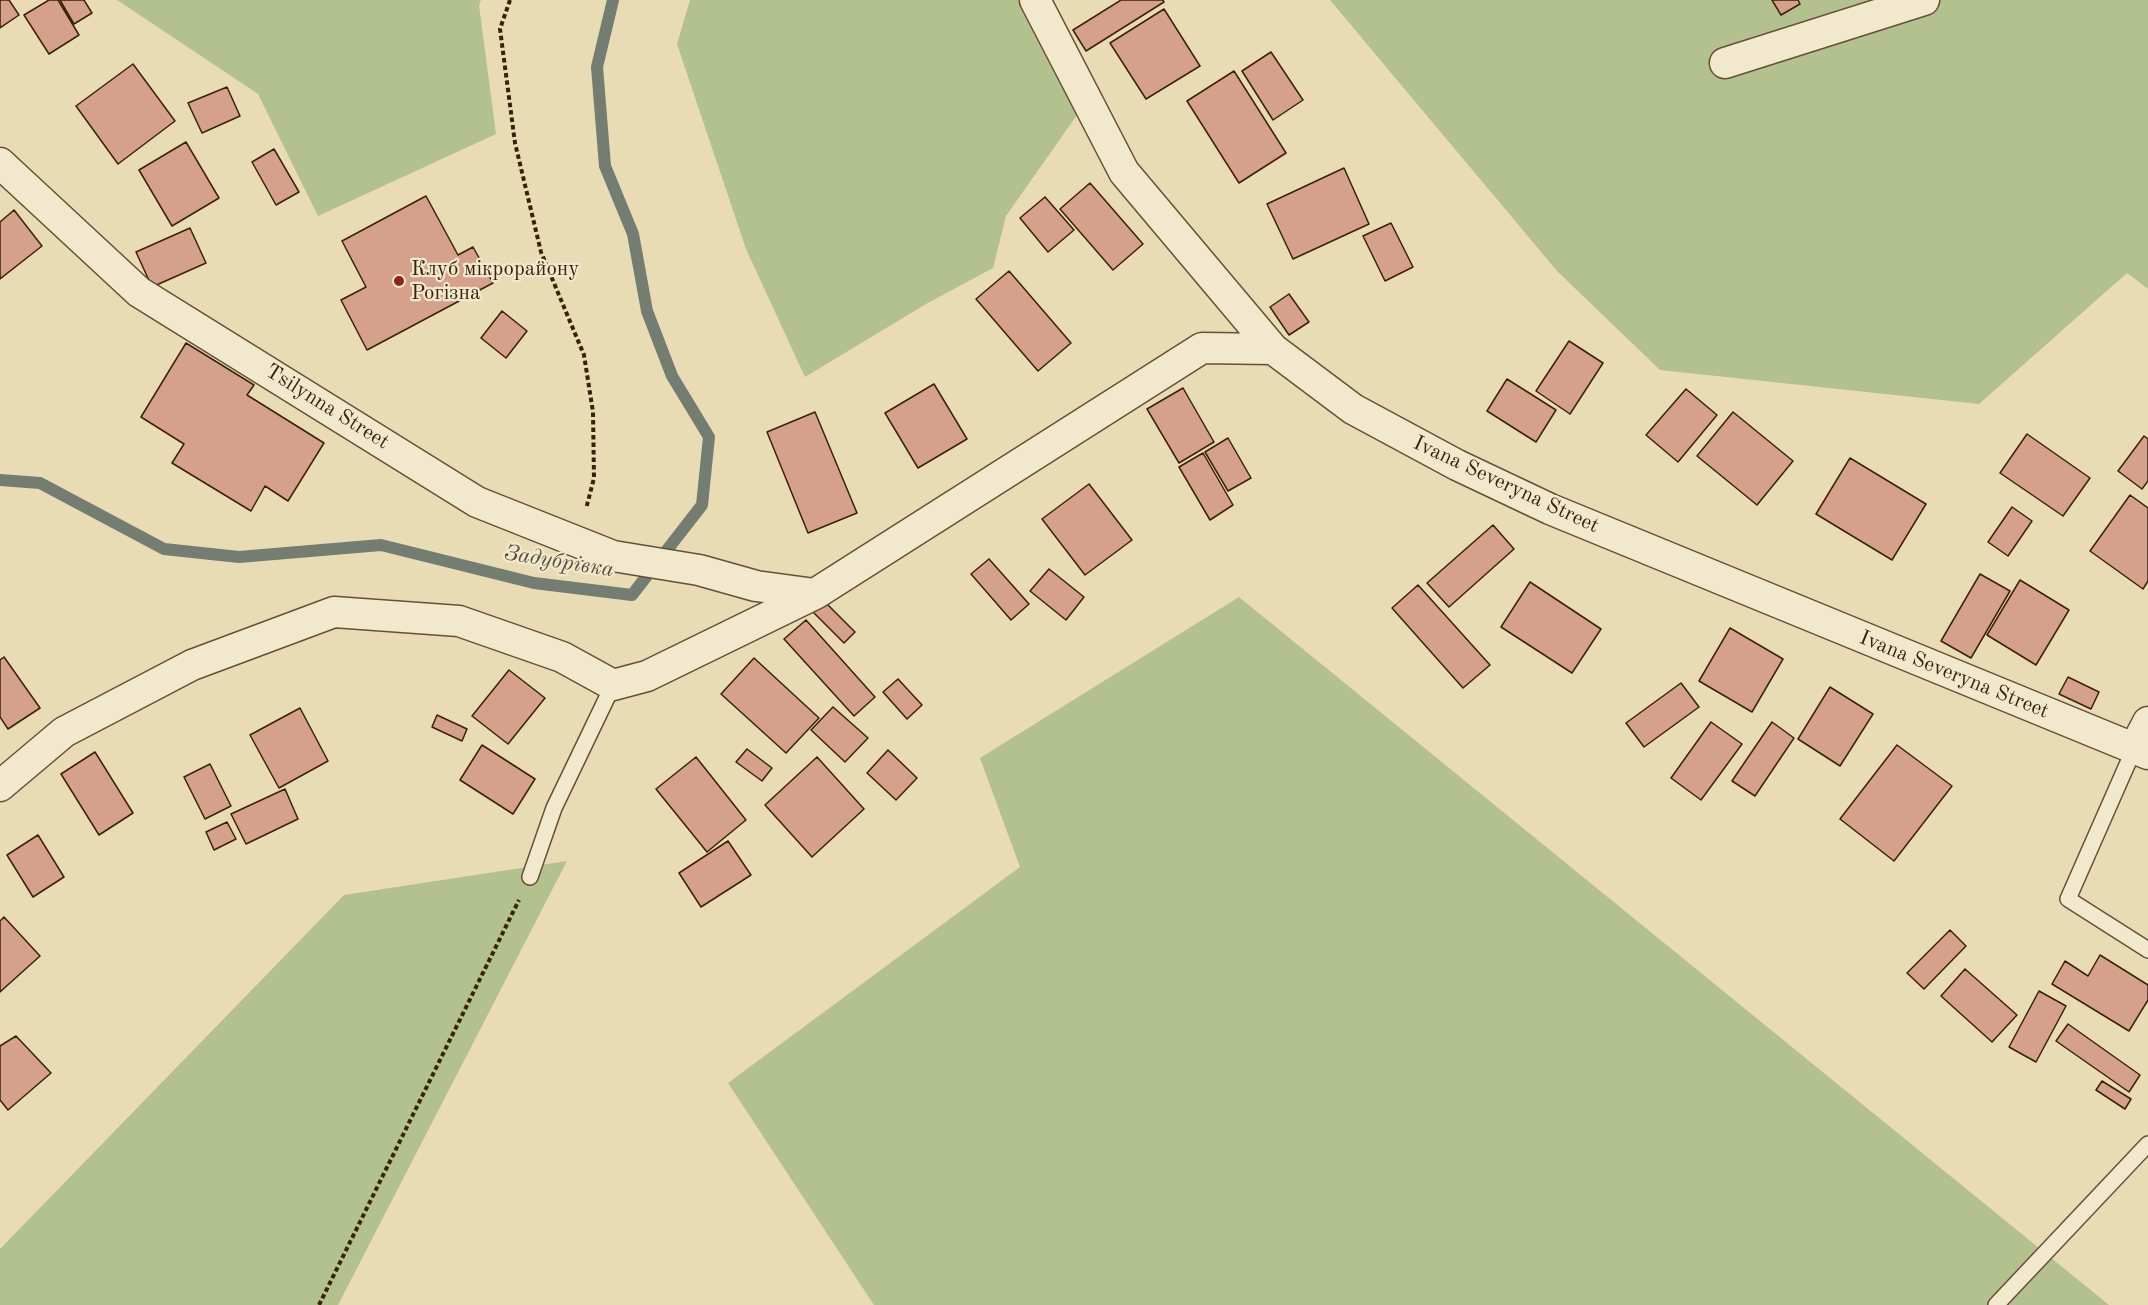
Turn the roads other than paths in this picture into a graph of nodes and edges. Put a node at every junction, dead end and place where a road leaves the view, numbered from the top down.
1 (1035, 0) edge
2 (1924, 0) edge
3 (1725, 63) dead end
4 (0, 163) edge
5 (1273, 349) junction
6 (815, 594) junction
7 (613, 685) junction
8 (2148, 722) edge
9 (2141, 752) edge
10 (0, 786) edge
11 (530, 877) road end
12 (2148, 950) edge
13 (2148, 1144) edge
14 (1996, 1305) edge

1 - 5 street, Ivana Severyna Street
2 - 3 street
4 - 6 street, Tsilynna Street
5 - 6 street
5 - 9 street, Ivana Severyna Street
6 - 7 street
7 - 10 street
7 - 11 lane
8 - 9 street
9 - 12 lane
13 - 14 lane

